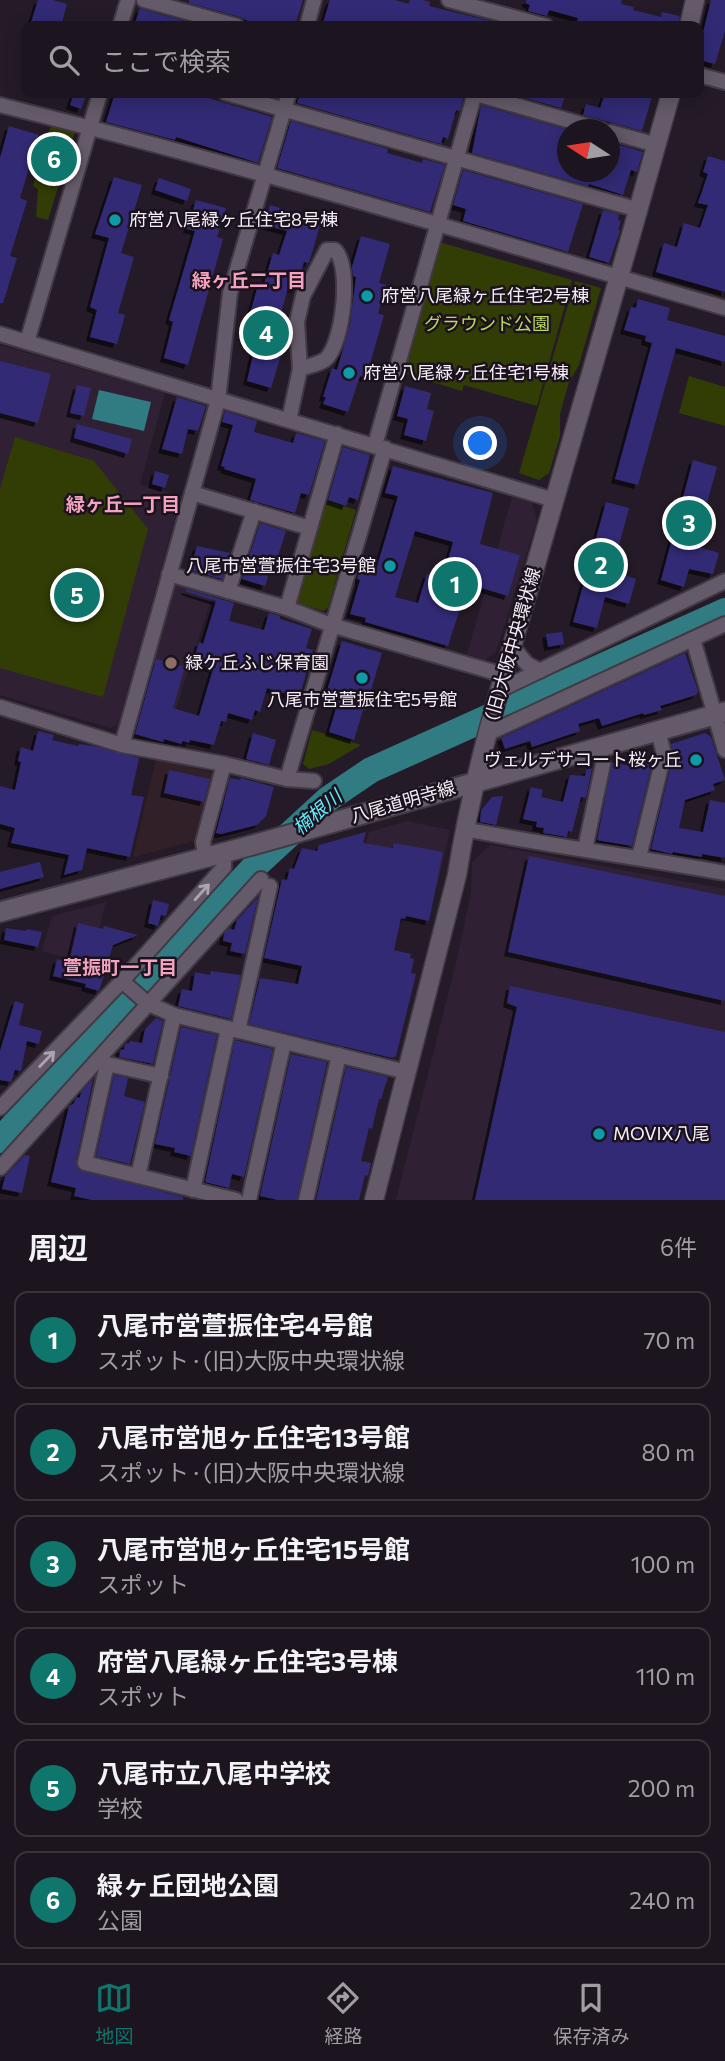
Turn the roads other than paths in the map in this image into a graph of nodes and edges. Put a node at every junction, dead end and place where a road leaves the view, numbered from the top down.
1 (128, 0) edge
2 (144, 0) edge
3 (314, 0) edge
4 (449, 0) edge
5 (695, 0) edge
6 (495, 20) edge
7 (122, 21) edge
8 (219, 21) edge
9 (308, 21) edge
10 (690, 21) edge
11 (704, 76) edge
12 (725, 82) edge
13 (99, 98) edge
14 (244, 98) edge
15 (288, 98) edge
16 (473, 98) edge
17 (491, 98) edge
18 (670, 98) edge
19 (0, 105) edge
20 (285, 109) junction
21 (565, 119) edge
22 (90, 127) junction
23 (620, 134) edge
24 (657, 145) junction
25 (456, 158) junction
26 (265, 175) junction
27 (639, 210) junction
28 (438, 225) junction
29 (621, 278) junction
30 (725, 308) edge
31 (0, 334) edge
32 (27, 342) junction
33 (300, 369) junction
34 (218, 400) junction
35 (289, 420) junction
36 (337, 434) junction
37 (380, 446) junction
38 (192, 493) junction
39 (554, 500) junction
40 (254, 511) junction
41 (310, 528) junction
42 (169, 574) junction
43 (725, 581) edge
44 (228, 591) junction
45 (287, 608) junction
46 (725, 624) edge
47 (331, 625) junction
48 (693, 639) junction
49 (512, 646) junction
50 (540, 671) junction
51 (502, 683) junction
52 (0, 707) edge
53 (720, 714) edge
54 (658, 731) junction
55 (486, 734) junction
56 (122, 745) junction
57 (598, 747) junction
58 (725, 750) edge
59 (224, 764) junction
60 (287, 779) junction
61 (314, 781) dead end
62 (474, 782) junction
63 (464, 829) junction
64 (585, 849) junction
65 (215, 855) junction
66 (639, 857) junction
67 (725, 873) edge
68 (0, 912) edge
69 (122, 981) junction
70 (147, 1003) junction
71 (174, 1015) junction
72 (233, 1030) junction
73 (284, 1042) junction
74 (339, 1055) junction
75 (407, 1072) junction
76 (161, 1076) junction
77 (0, 1108) edge
78 (0, 1168) edge
79 (138, 1176) junction
80 (193, 1190) junction
81 (236, 1200) edge
82 (249, 1200) edge
83 (306, 1200) edge
84 (374, 1200) edge

1 - 7 street
2 - 8 street
3 - 9 street
4 - 6 street
5 - 10 street
11 - 12 street
13 - 22 street
14 - 20 street
15 - 20 street
16 - 25 street
17 - 21 street
18 - 24 street, (旧)大阪中央環状線
19 - 22 street
20 - 25 street
20 - 26 street
22 - 26 street
22 - 32 street
23 - 24 street
24 - 27 street, (旧)大阪中央環状線
25 - 27 street
25 - 28 street
26 - 28 street
26 - 34 street
27 - 29 street, (旧)大阪中央環状線
28 - 29 street
28 - 37 street
29 - 30 street
29 - 39 street, (旧)大阪中央環状線
31 - 32 street
32 - 34 street
33 - 33 street
33 - 35 street
34 - 35 street
34 - 38 street
35 - 36 street
36 - 37 street
36 - 41 street
37 - 39 street
37 - 47 street
38 - 40 street
38 - 42 street
39 - 49 street, (旧)大阪中央環状線
40 - 41 street
40 - 44 street
41 - 45 street
42 - 44 street
42 - 56 street
43 - 50 street
44 - 45 street
45 - 47 street
46 - 48 street
47 - 51 street
47 - 60 street
48 - 53 street
48 - 55 street
49 - 50 street
49 - 51 street, (旧)大阪中央環状線
50 - 51 street
51 - 55 street, (旧)大阪中央環状線
52 - 56 street
53 - 54 main road, 八尾道明寺線
53 - 58 street
54 - 57 main road, 八尾道明寺線
54 - 66 street
55 - 62 street, (旧)大阪中央環状線
56 - 59 street
57 - 62 main road, 八尾道明寺線
57 - 64 street
59 - 60 street
59 - 65 street
60 - 61 street
62 - 63 street, (旧)大阪中央環状線
62 - 65 main road, 八尾道明寺線
63 - 64 street
63 - 75 street, (旧)大阪中央環状線
64 - 66 street
65 - 68 main road, 八尾道明寺線
69 -> 65 street
66 - 67 street
69 - 70 street
77 -> 69 street
70 - 71 street
70 - 72 street
70 - 78 street
71 - 72 street
71 - 76 street
72 - 73 street
72 - 80 street
73 - 74 street
73 - 82 street
74 - 75 street
74 - 83 street
75 - 84 street, (旧)大阪中央環状線
76 - 79 street
76 - 79 street
79 - 80 street
80 - 81 street

